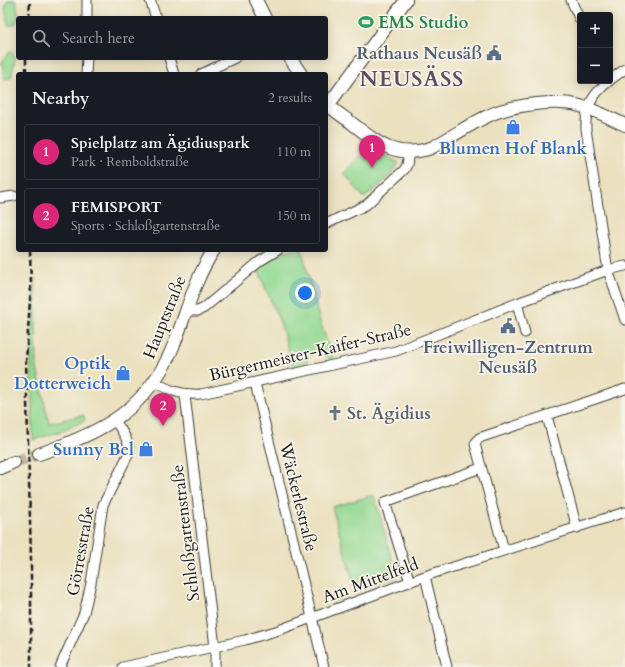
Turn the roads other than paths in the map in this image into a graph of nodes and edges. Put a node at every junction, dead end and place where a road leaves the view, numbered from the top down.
1 (87, 0) edge
2 (150, 0) edge
3 (256, 0) edge
4 (406, 0) edge
5 (571, 0) edge
6 (577, 13) edge
7 (87, 16) edge
8 (155, 16) edge
9 (264, 16) edge
10 (87, 60) edge
11 (170, 60) edge
12 (231, 60) edge
13 (291, 60) edge
14 (625, 69) edge
15 (86, 72) edge
16 (173, 72) edge
17 (205, 72) edge
18 (300, 72) edge
19 (613, 78) edge
20 (606, 84) edge
21 (328, 104) edge
22 (328, 106) edge
23 (587, 108) junction
24 (625, 125) edge
25 (409, 152) junction
26 (14, 196) dead end
27 (0, 198) edge
28 (328, 223) edge
29 (213, 252) edge
30 (275, 252) edge
31 (625, 266) edge
32 (608, 270) junction
33 (517, 303) junction
34 (186, 311) junction
35 (625, 320) edge
36 (525, 333) dead end
37 (153, 381) junction
38 (254, 383) junction
39 (625, 390) edge
40 (185, 395) junction
41 (547, 416) junction
42 (115, 420) junction
43 (39, 454) tunnel mouth
44 (14, 462) tunnel mouth
45 (0, 468) edge
46 (481, 468) junction
47 (625, 512) edge
48 (577, 528) junction
49 (504, 550) junction
50 (425, 576) junction
51 (410, 582) junction
52 (312, 618) junction
53 (215, 646) junction
54 (60, 667) edge
55 (123, 667) edge
56 (215, 667) edge
57 (324, 667) edge
58 (447, 667) edge

1 - 7 street
2 - 8 street
3 - 9 street
4 - 21 street
5 - 6 street
10 - 15 street
11 - 16 street
12 - 17 street
13 - 18 street
14 - 19 street
20 - 23 street
22 - 25 street
23 - 24 street
23 - 25 street
23 - 32 street
25 - 28 street
26 - 27 street
29 - 34 street, Hauptstraße
30 - 34 street
31 - 32 street, Bürgermeister-Kaifer-Straße
32 - 33 street, Bürgermeister-Kaifer-Straße
32 - 35 street
33 - 36 street
33 - 38 street, Bürgermeister-Kaifer-Straße
34 - 37 street, Hauptstraße
37 - 40 street, Bürgermeister-Kaifer-Straße
37 - 42 street, Hauptstraße
38 - 40 street, Bürgermeister-Kaifer-Straße
38 - 52 street, Wäckerlestraße
39 - 41 street
40 - 53 street, Schloßgartenstraße
41 - 46 street
41 - 48 street
42 - 43 street, Hauptstraße
42 - 54 street, Görresstraße
44 - 45 street
46 - 49 street
46 - 51 street
47 - 48 street, Am Mittelfeld
48 - 49 street, Am Mittelfeld
49 - 50 street, Am Mittelfeld
50 - 51 street, Am Mittelfeld
50 - 58 street
51 - 52 street, Am Mittelfeld
52 - 53 street, Am Mittelfeld
52 - 57 street, Wäckerlestraße
53 - 55 street, Am Mittelfeld
53 - 56 street, Schloßgartenstraße

